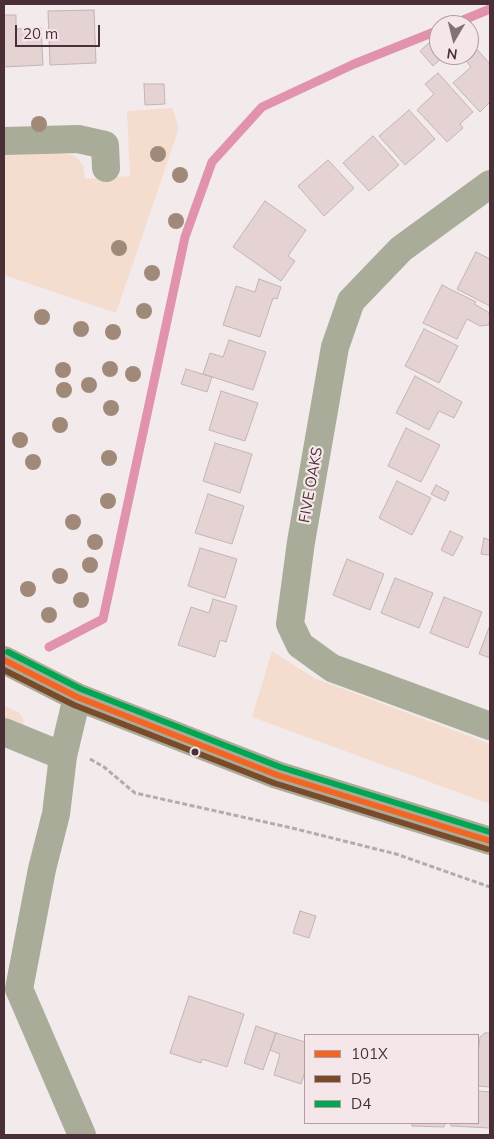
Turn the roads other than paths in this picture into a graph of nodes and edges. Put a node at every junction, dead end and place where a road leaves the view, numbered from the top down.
1 (4, 141) edge
2 (106, 168) dead end
3 (490, 184) edge
4 (4, 660) edge
5 (77, 697) junction
6 (490, 726) edge
7 (4, 732) edge
8 (64, 751) junction
9 (490, 842) edge
10 (11, 991) edge
11 (82, 1135) edge

1 - 2 street
3 - 6 street, FIVE OAKS
4 - 5 main road
5 - 8 street
5 - 9 main road
7 - 8 street
8 - 10 street
10 - 11 street

